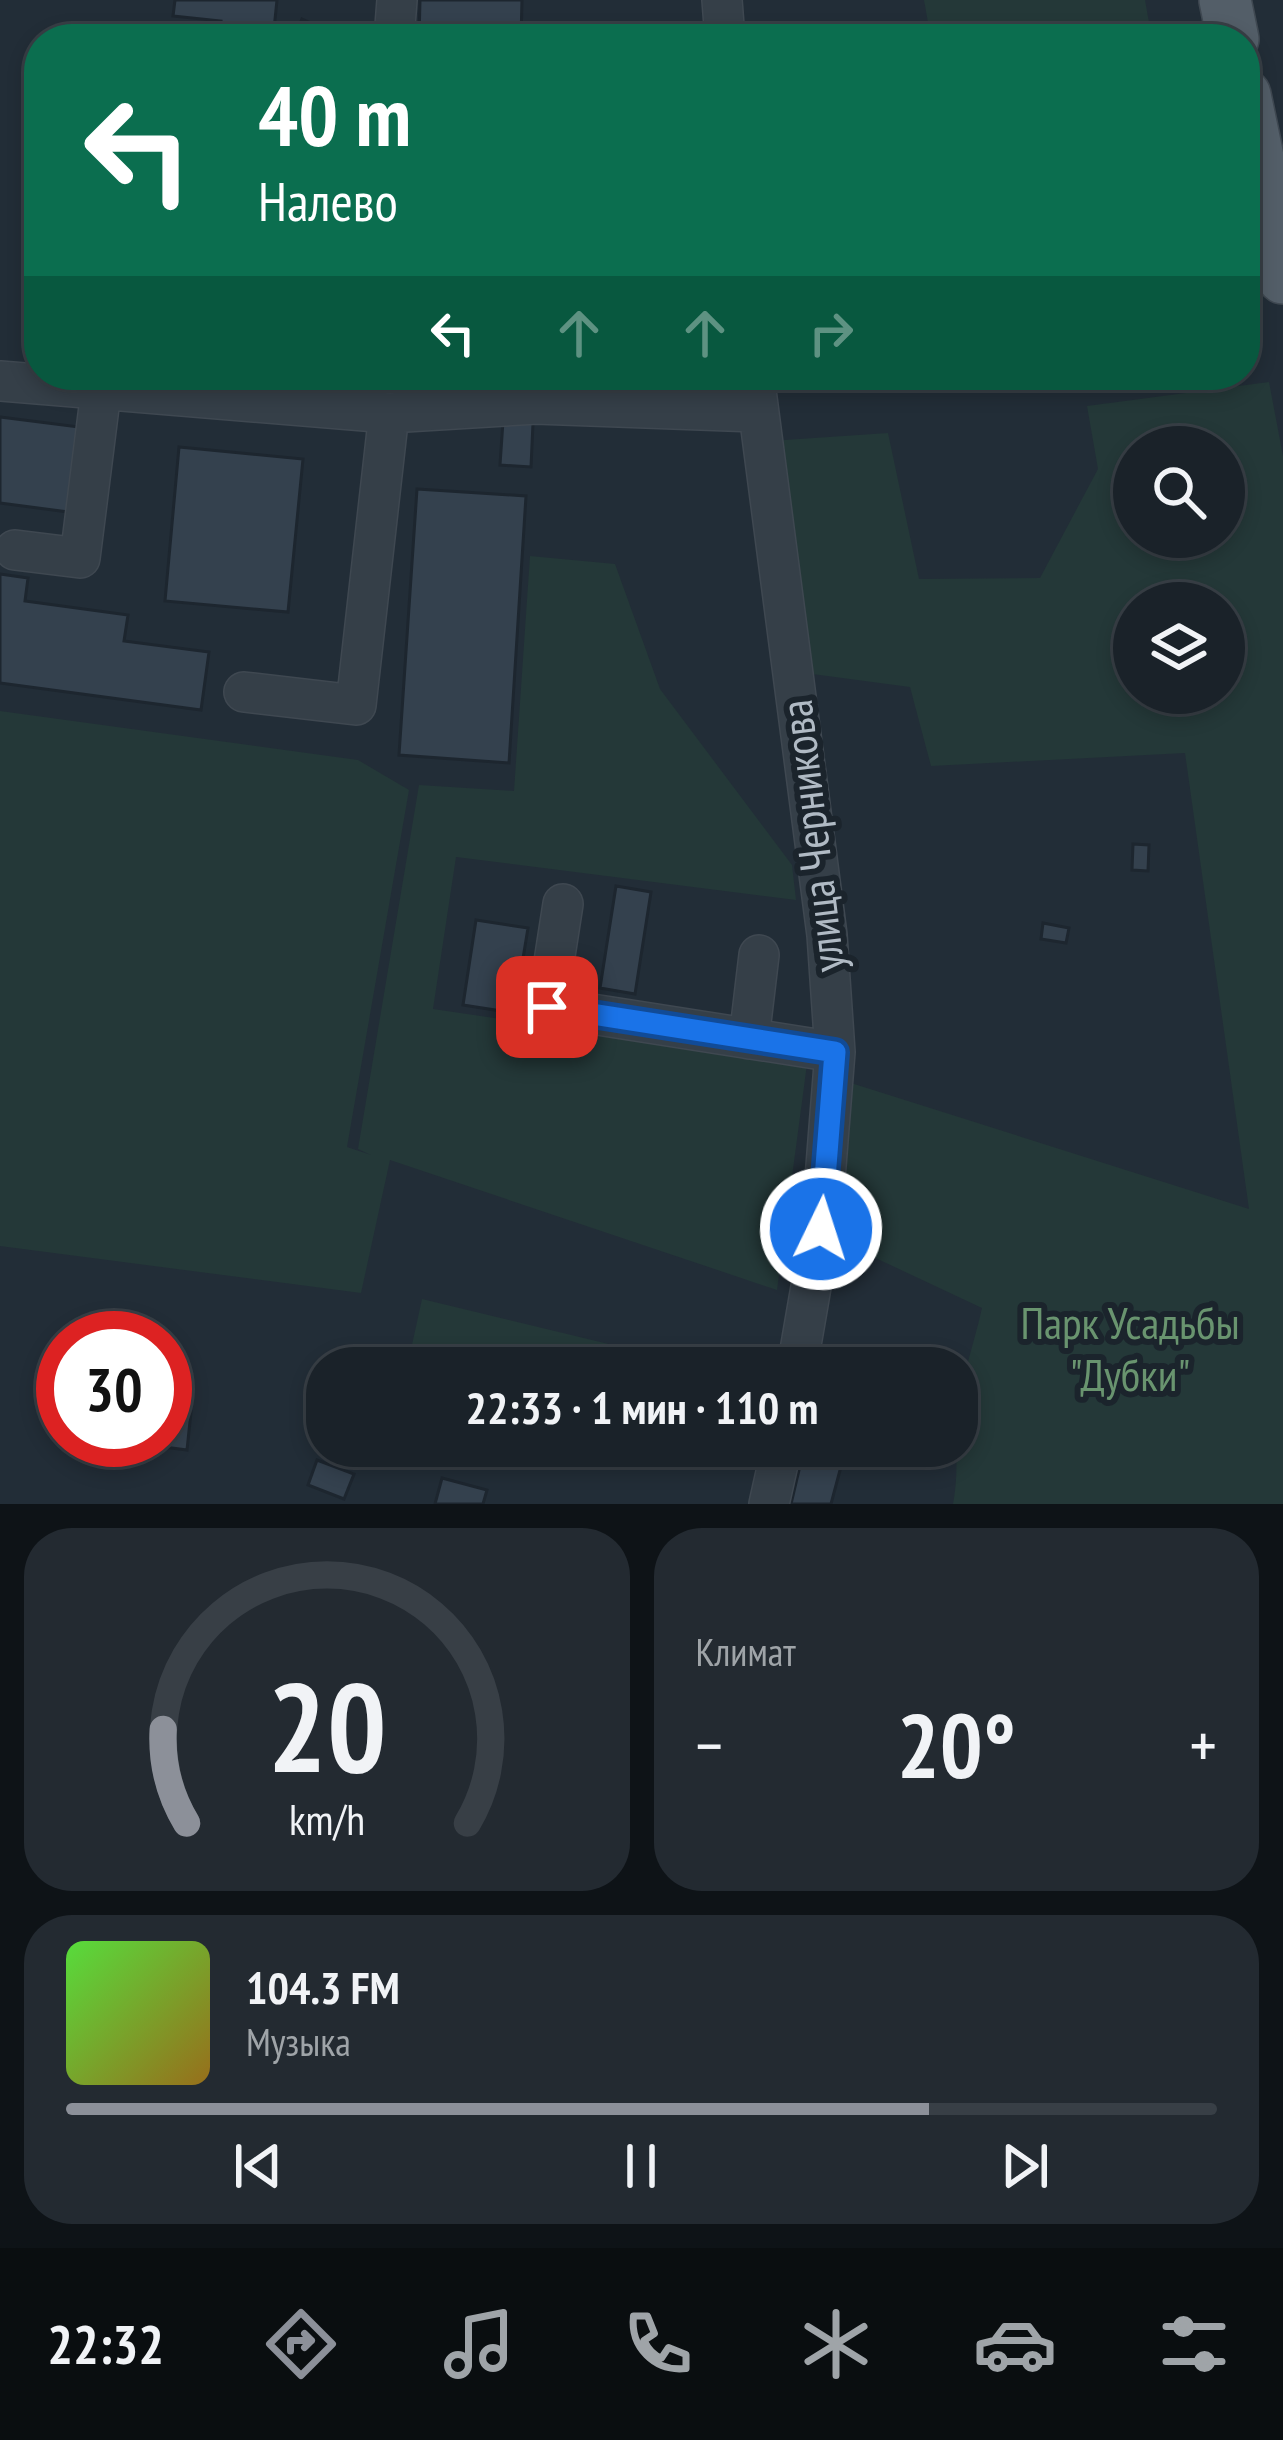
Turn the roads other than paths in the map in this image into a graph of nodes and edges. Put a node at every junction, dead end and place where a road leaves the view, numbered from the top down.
1 (1260, 167) edge
2 (1283, 278) edge
3 (101, 390) edge
4 (169, 390) edge
5 (755, 393) edge
6 (389, 413) junction
7 (15, 550) dead end
8 (244, 692) dead end
9 (562, 904) dead end
10 (759, 955) dead end
11 (748, 1039) junction
12 (835, 1052) junction
13 (800, 1347) edge
14 (777, 1467) edge
15 (769, 1504) edge

1 - 2 main road
3 - 7 street
4 - 6 street
5 - 6 street
5 - 12 street, улица Черникова
6 - 8 street
9 - 11 street
10 - 11 street
11 - 12 street
12 - 13 street, улица Черникова
14 - 15 street

